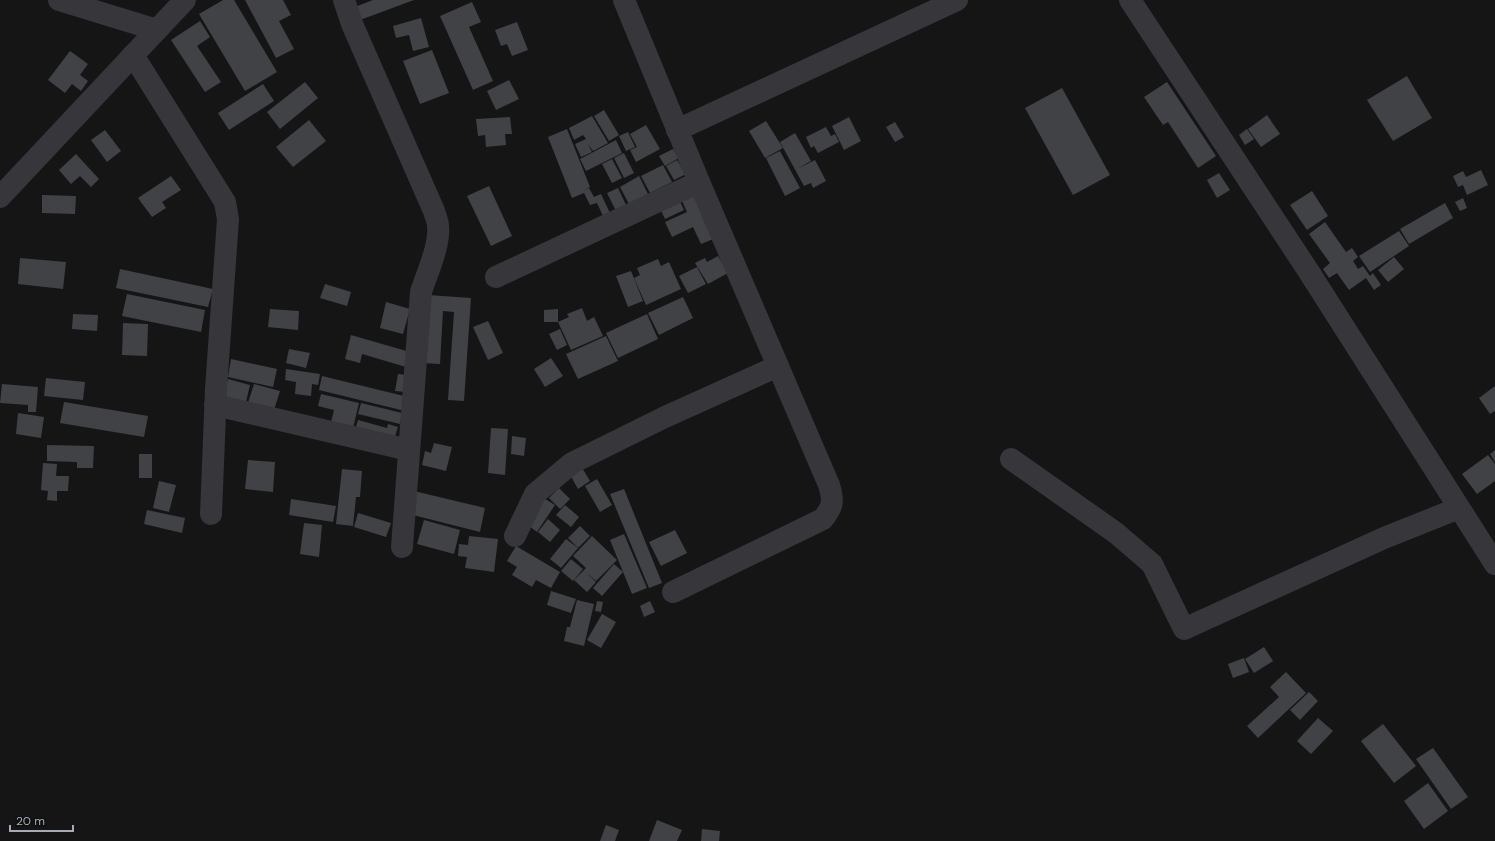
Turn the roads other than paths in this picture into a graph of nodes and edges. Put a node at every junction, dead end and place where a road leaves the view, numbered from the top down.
1 (59, 0) edge
2 (186, 0) edge
3 (344, 0) edge
4 (624, 0) edge
5 (957, 0) edge
6 (1130, 0) edge
7 (157, 30) junction
8 (133, 55) junction
9 (677, 130) junction
10 (699, 182) junction
11 (0, 197) edge
12 (496, 277) dead end
13 (778, 366) junction
14 (215, 405) junction
15 (409, 450) junction
16 (1011, 459) dead end
17 (1459, 508) junction
18 (211, 514) dead end
19 (515, 536) dead end
20 (402, 547) dead end
21 (1495, 564) edge
22 (673, 592) dead end

1 - 7 street
2 - 7 street
3 - 15 street
4 - 9 street
5 - 9 street
6 - 17 street
7 - 8 street
8 - 11 street
8 - 14 street
9 - 10 street
10 - 12 street
10 - 13 street
13 - 19 street
13 - 22 street
14 - 15 street
14 - 18 street
15 - 20 street
16 - 17 street
17 - 21 street

